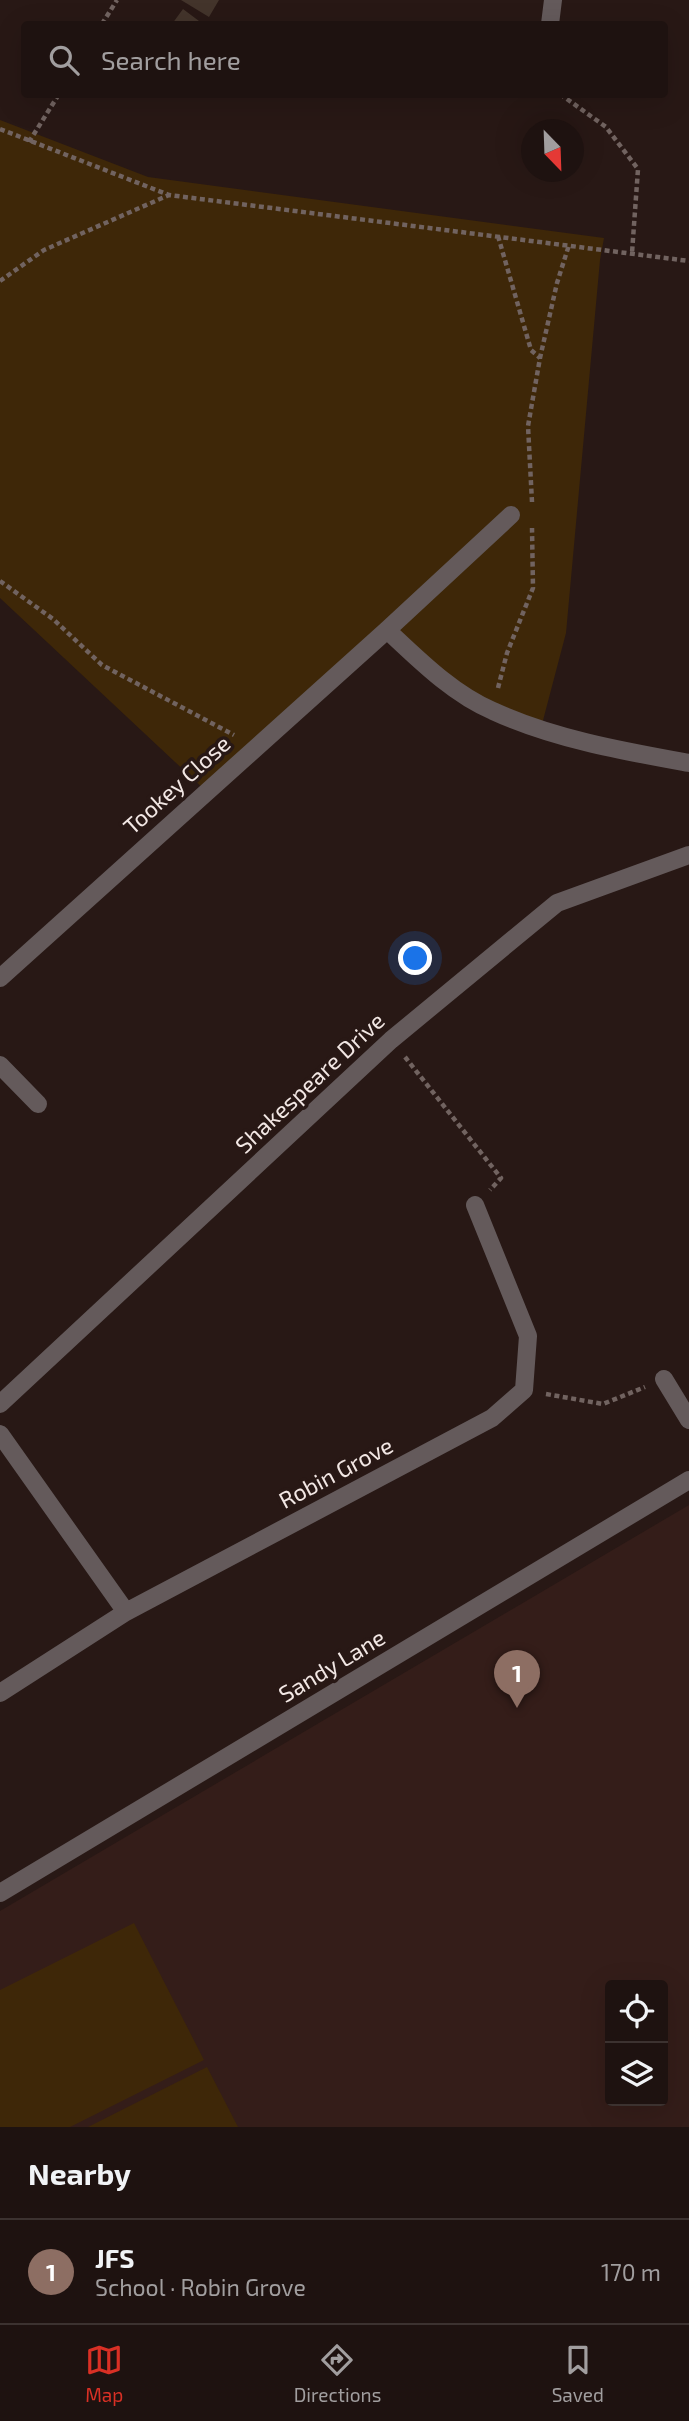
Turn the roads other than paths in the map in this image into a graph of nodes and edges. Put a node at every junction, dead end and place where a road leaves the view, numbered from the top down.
1 (552, 0) edge
2 (550, 21) edge
3 (511, 515) dead end
4 (387, 630) junction
5 (689, 763) edge
6 (689, 855) edge
7 (0, 978) edge
8 (0, 1065) edge
9 (38, 1104) dead end
10 (475, 1205) road end
11 (664, 1379) road end
12 (0, 1404) edge
13 (689, 1420) edge
14 (0, 1434) edge
15 (689, 1480) edge
16 (126, 1612) junction
17 (0, 1693) edge
18 (0, 1894) edge

1 - 2 street
3 - 4 street, Tookey Close
4 - 5 street
4 - 7 street, Tookey Close
6 - 12 street, Shakespeare Drive
8 - 9 street
10 - 16 street, Robin Grove
11 - 13 street
14 - 16 street
15 - 18 street, Sandy Lane
16 - 17 street, Robin Grove

